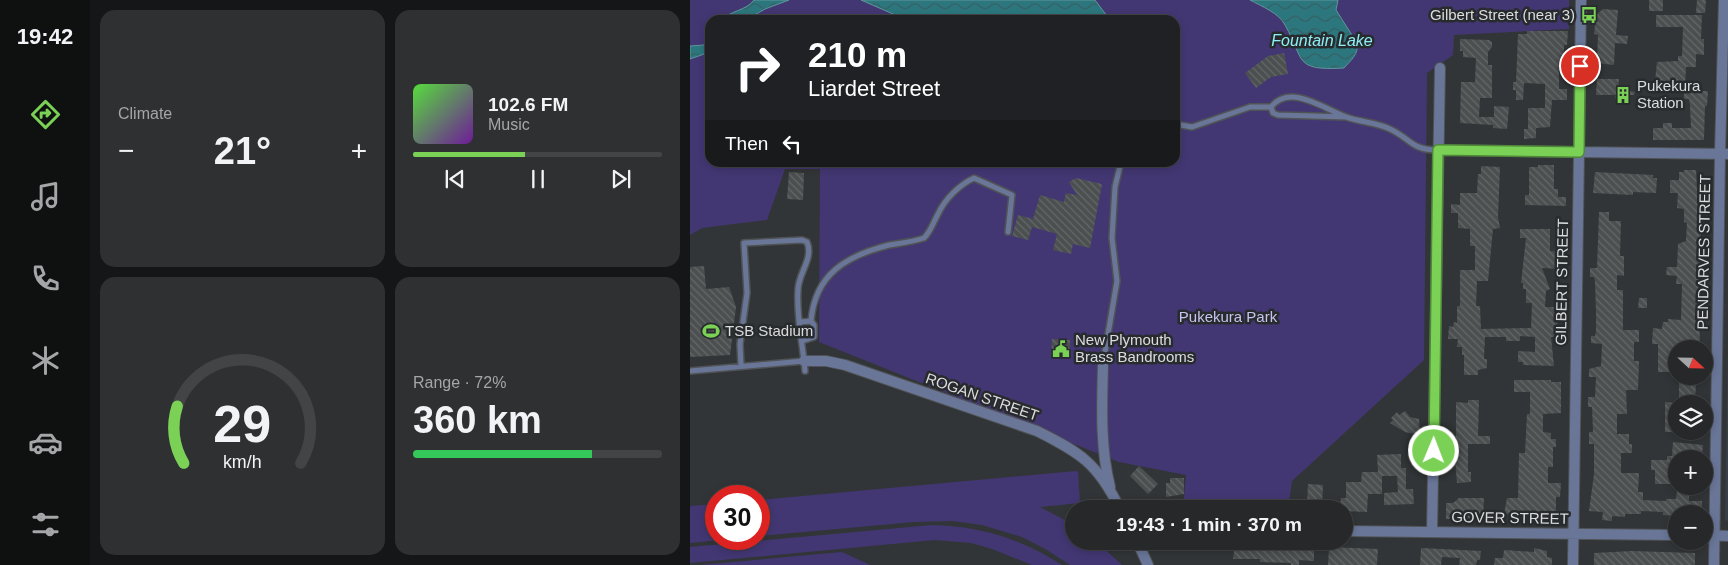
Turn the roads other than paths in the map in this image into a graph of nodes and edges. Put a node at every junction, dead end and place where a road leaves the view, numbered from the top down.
1 (1581, 0) edge
2 (1724, 0) edge
3 (1440, 68) dead end
4 (1271, 107) junction
5 (1347, 117) junction
6 (1180, 125) edge
7 (1438, 150) junction
8 (1579, 152) junction
9 (1724, 154) edge
10 (1120, 167) edge
11 (1008, 232) dead end
12 (810, 321) junction
13 (800, 322) junction
14 (801, 340) junction
15 (804, 361) junction
16 (1103, 364) joint
17 (741, 365) junction
18 (690, 371) edge
19 (1110, 488) junction
20 (1116, 500) edge
21 (1353, 531) edge
22 (1432, 532) junction
23 (1574, 534) junction
24 (1668, 535) edge
25 (1715, 535) junction
26 (1728, 536) edge
27 (1140, 550) edge
28 (1148, 565) edge
29 (1573, 565) edge
30 (1714, 565) edge

1 - 8 street, GILBERT STREET
2 - 9 street, PENDARVES STREET
3 - 7 street
4 - 5 lane
4 - 5 lane
4 - 6 lane
5 - 7 lane
7 - 8 street
7 - 22 street
8 - 9 street
8 - 23 street, GILBERT STREET
9 - 25 street, PENDARVES STREET
10 - 16 lane
11 - 12 lane
12 - 13 lane
12 - 14 lane
13 - 14 lane
13 - 17 lane
14 - 15 lane
15 - 17 lane
15 - 19 street, ROGAN STREET
16 - 19 street
17 - 18 lane
19 - 20 street, ROGAN STREET
21 - 22 street, GOVER STREET
22 - 23 street, GOVER STREET
23 - 24 street, GOVER STREET
23 - 29 street, GILBERT STREET
25 - 26 street
25 - 30 street, PENDARVES STREET
27 - 28 street

